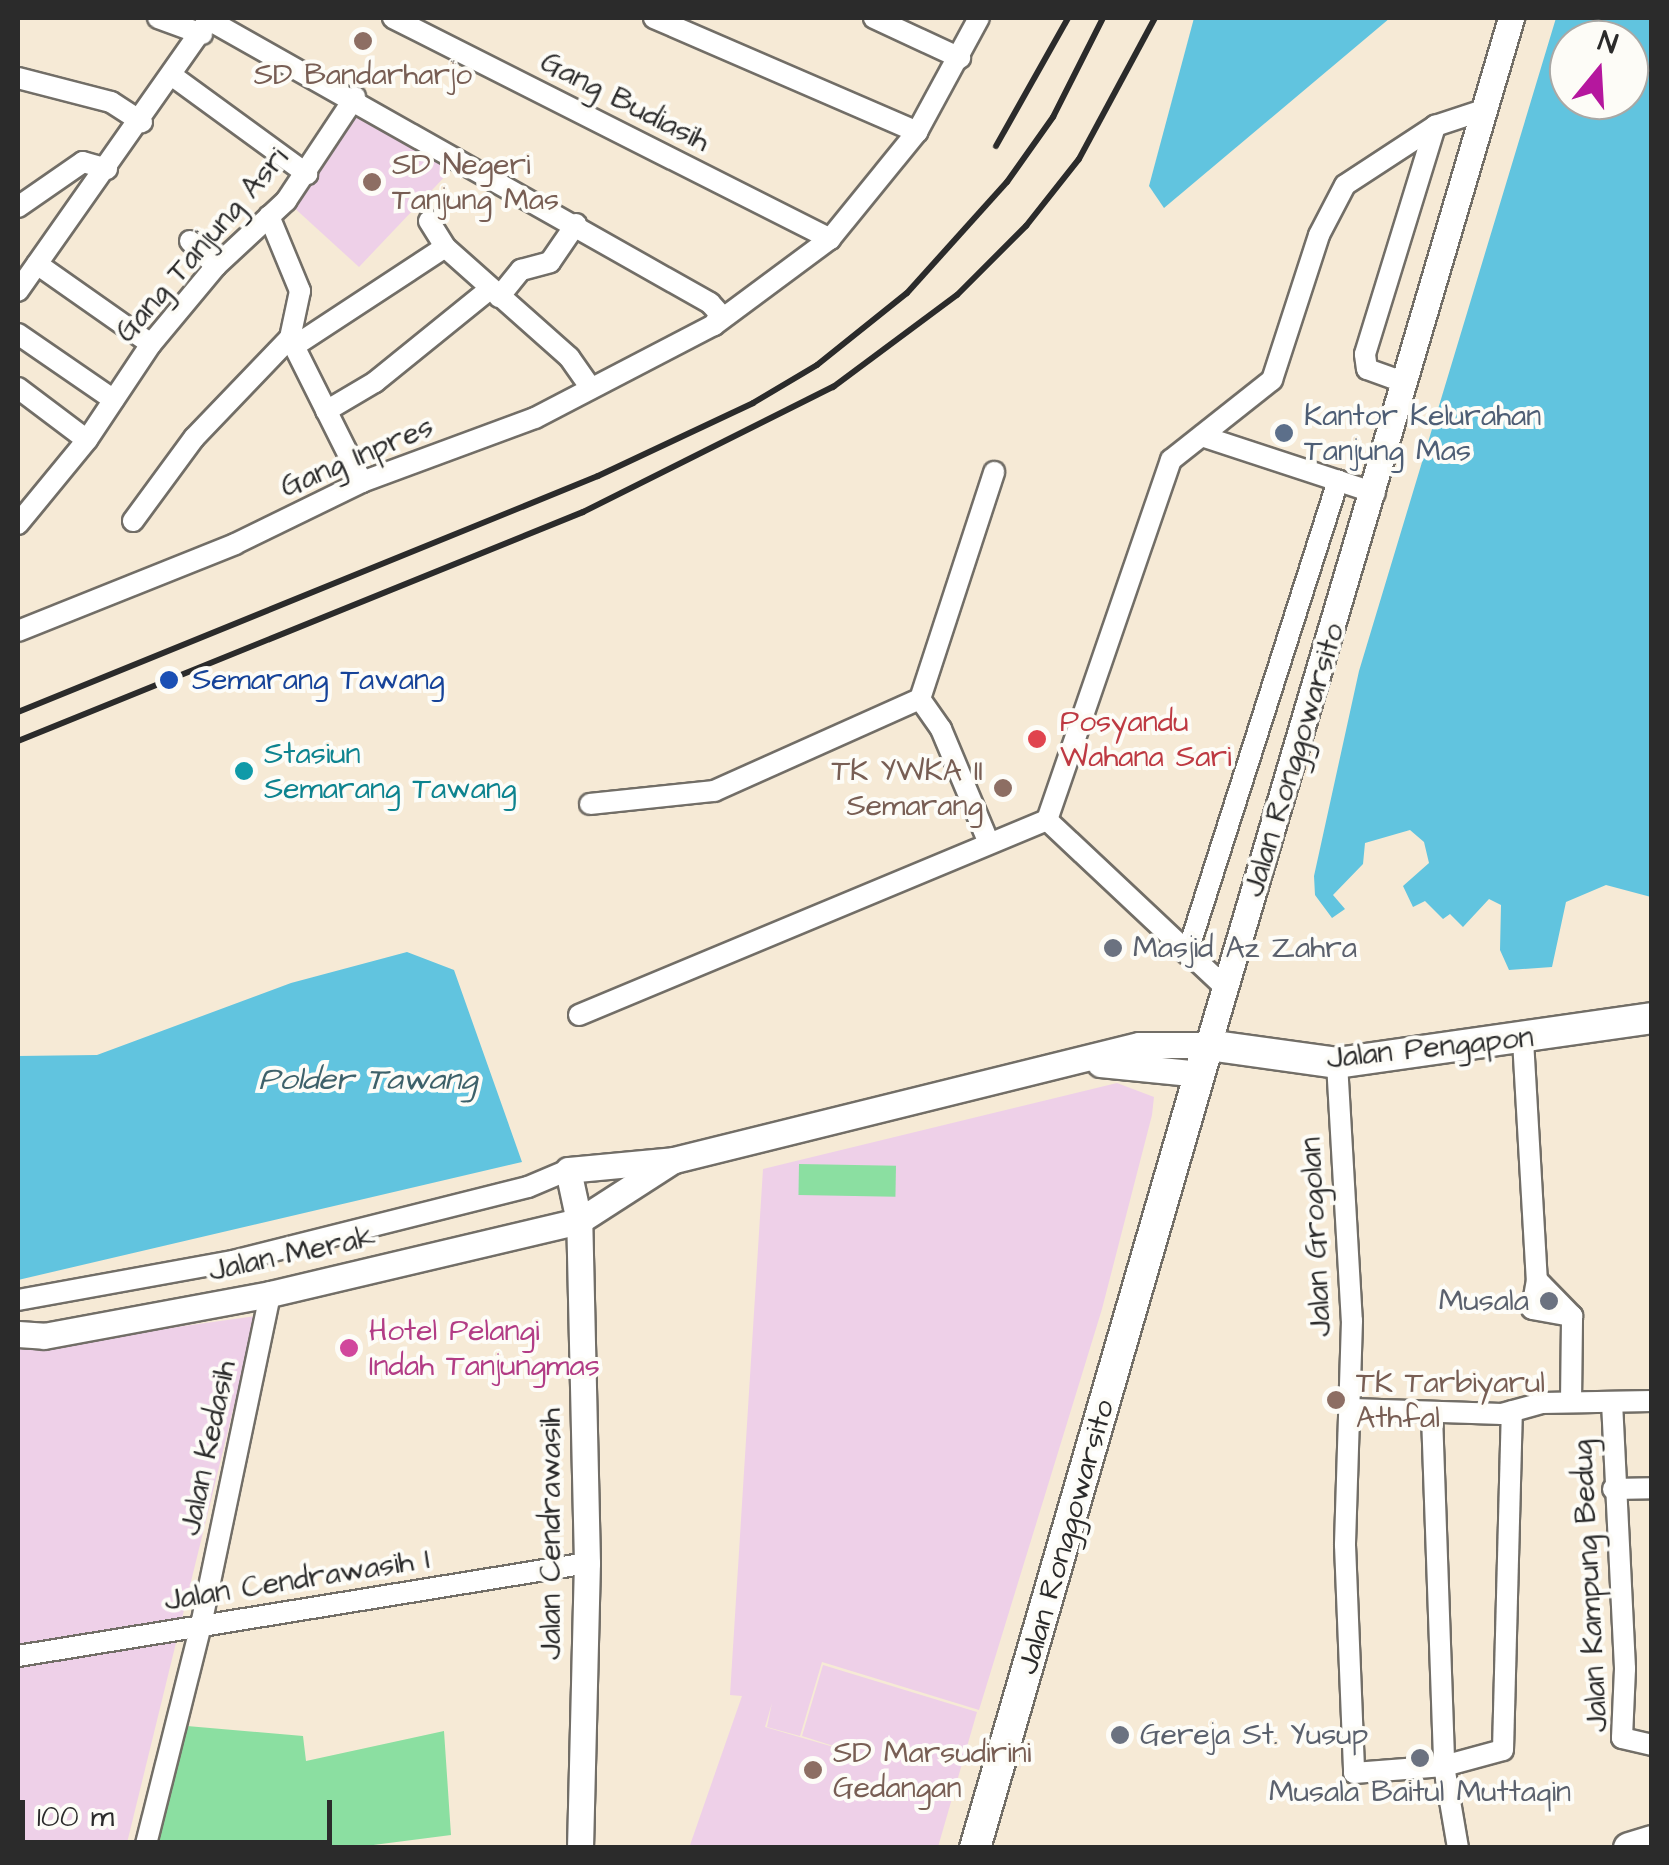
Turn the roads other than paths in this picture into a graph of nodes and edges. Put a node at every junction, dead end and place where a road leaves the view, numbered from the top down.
1 (158, 18) edge
2 (393, 18) edge
3 (654, 18) edge
4 (874, 18) edge
5 (979, 18) edge
6 (1511, 18) edge
7 (207, 24) edge
8 (960, 58) junction
9 (174, 77) junction
10 (18, 78) edge
11 (354, 97) junction
12 (1483, 110) junction
13 (142, 122) junction
14 (1435, 126) junction
15 (916, 132) junction
16 (107, 169) junction
17 (307, 174) junction
18 (18, 207) edge
19 (269, 216) junction
20 (430, 221) dead end
21 (576, 224) junction
22 (830, 238) junction
23 (190, 241) dead end
24 (445, 248) junction
25 (38, 264) junction
26 (216, 266) junction
27 (18, 292) edge
28 (495, 293) junction
29 (714, 325) junction
30 (18, 334) edge
31 (293, 341) junction
32 (151, 344) junction
33 (1406, 383) junction
34 (590, 386) junction
35 (18, 388) edge
36 (114, 400) junction
37 (326, 411) junction
38 (1202, 436) junction
39 (87, 440) junction
40 (994, 472) dead end
41 (1338, 480) junction
42 (362, 482) junction
43 (1375, 493) junction
44 (22, 512) edge
45 (134, 521) dead end
46 (18, 631) edge
47 (920, 699) junction
48 (590, 804) dead end
49 (1048, 820) junction
50 (988, 841) junction
51 (1187, 954) junction
52 (1226, 988) junction
53 (579, 1015) dead end
54 (1652, 1018) edge
55 (1523, 1040) junction
56 (1204, 1059) junction
57 (1336, 1063) junction
58 (674, 1160) junction
59 (570, 1181) junction
60 (630, 1186) junction
61 (579, 1220) junction
62 (1537, 1280) junction
63 (270, 1294) junction
64 (18, 1300) edge
65 (1572, 1316) junction
66 (18, 1334) edge
67 (1651, 1401) edge
68 (1571, 1402) junction
69 (1612, 1402) junction
70 (1352, 1408) junction
71 (1512, 1412) junction
72 (1432, 1415) junction
73 (1652, 1416) edge
74 (1613, 1488) junction
75 (1652, 1488) edge
76 (587, 1563) junction
77 (202, 1625) junction
78 (18, 1656) edge
79 (1652, 1745) edge
80 (1444, 1766) junction
81 (145, 1848) edge
82 (580, 1848) edge
83 (974, 1848) edge
84 (1458, 1848) edge

1 - 7 street
2 - 22 street, Gang Budiasih
3 - 15 street
4 - 8 street
5 - 8 street, Gang Inpres
6 - 12 main road, Jalan Ronggowarsito
7 - 9 street
7 - 11 street
8 - 15 street, Gang Inpres
9 - 13 street
9 - 17 street
10 - 13 street
11 - 17 street, Gang Tanjung Asri
11 - 21 street
12 - 14 street
12 - 33 main road, Jalan Ronggowarsito
13 - 16 street
14 - 33 street
14 - 38 street
15 - 22 street, Gang Inpres
16 - 18 street
16 - 25 street
17 - 19 street, Gang Tanjung Asri
19 - 26 street, Gang Tanjung Asri
19 - 31 street
20 - 24 street
21 - 28 street
21 - 29 street
22 - 29 street, Gang Inpres
23 - 26 street
24 - 28 street
24 - 31 street
25 - 27 street
25 - 32 street
26 - 32 street, Gang Tanjung Asri
28 - 34 street
28 - 37 street
29 - 34 street, Gang Inpres
30 - 36 street
31 - 37 street
31 - 45 street
32 - 36 street, Gang Tanjung Asri
33 - 43 main road, Jalan Ronggowarsito
34 - 42 street, Gang Inpres
35 - 39 street
36 - 39 street, Gang Tanjung Asri
37 - 42 street
38 - 41 street
38 - 49 street
39 - 44 street, Gang Tanjung Asri
40 - 47 street
41 - 43 street
41 - 51 street
42 - 46 street, Gang Inpres
43 - 52 main road, Jalan Ronggowarsito
47 - 48 street
47 - 50 street
49 - 50 street
49 - 51 street
50 - 53 street
51 - 52 street
52 - 56 main road, Jalan Ronggowarsito
54 - 55 highway, Jalan Pengapon
55 - 57 highway, Jalan Pengapon
55 - 62 street
56 - 57 highway, Jalan Pengapon
56 - 58 main road
56 - 83 highway, Jalan Ronggowarsito
57 - 70 street, Jalan Grogolan
58 - 59 main road
58 - 60 main road
59 - 60 main road
59 - 61 main road, Jalan Cendrawasih
59 - 64 street
60 - 61 main road
61 - 63 main road, Jalan Merak
61 - 76 main road, Jalan Cendrawasih
62 - 65 street
62 - 65 street
63 - 66 main road, Jalan Merak
63 - 77 street, Jalan Kedasih
65 - 68 street
67 - 69 street
67 - 73 street
68 - 69 street
68 - 71 street
69 - 74 street, Jalan Kampung Bedug
70 - 72 street
70 - 80 street, Jalan Grogolan
71 - 72 street
71 - 80 street
72 - 80 street
74 - 75 street
74 - 79 street, Jalan Kampung Bedug
76 - 77 street, Jalan Cendrawasih I
76 - 82 main road, Jalan Cendrawasih
77 - 78 street, Jalan Cendrawasih I
77 - 81 street, Jalan Kedasih
80 - 84 street

